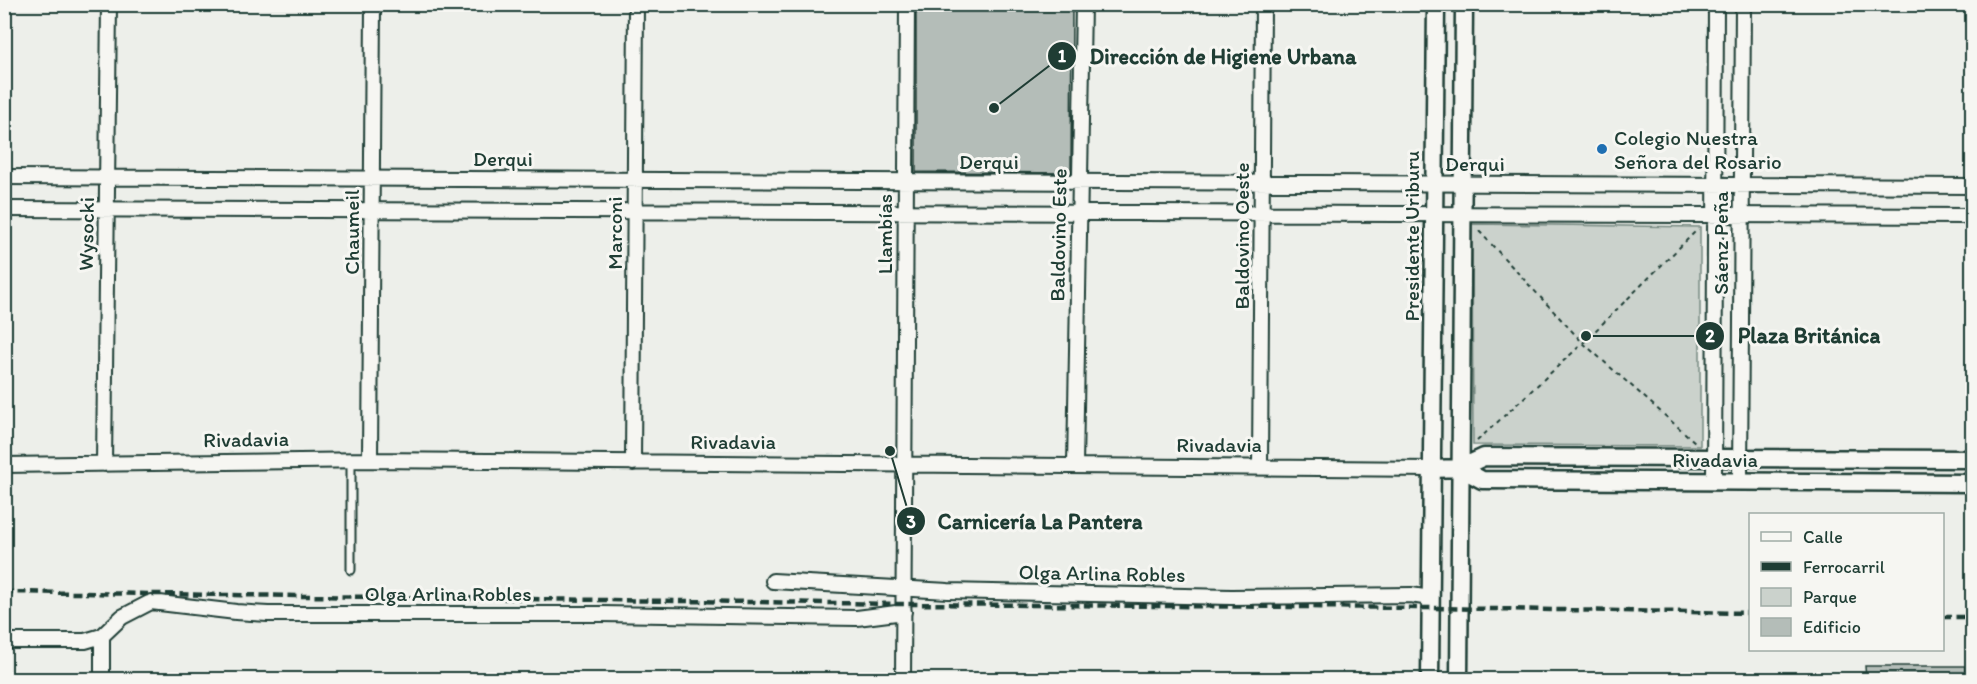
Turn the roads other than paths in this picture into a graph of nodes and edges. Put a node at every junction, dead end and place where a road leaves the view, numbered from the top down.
1 (109, 4) edge
2 (373, 4) edge
3 (636, 4) edge
4 (907, 4) edge
5 (1083, 4) edge
6 (1263, 4) edge
7 (1436, 4) edge
8 (1464, 4) edge
9 (1716, 4) edge
10 (1743, 4) edge
11 (4, 177) edge
12 (107, 177) junction
13 (372, 179) junction
14 (635, 180) junction
15 (906, 181) junction
16 (1080, 182) junction
17 (1262, 183) junction
18 (1434, 184) junction
19 (1463, 184) junction
20 (1715, 185) junction
21 (1742, 185) junction
22 (1972, 186) edge
23 (4, 209) edge
24 (107, 209) junction
25 (372, 210) junction
26 (635, 211) junction
27 (905, 212) junction
28 (1080, 213) junction
29 (1262, 214) junction
30 (1434, 214) junction
31 (1715, 215) junction
32 (1742, 215) junction
33 (1972, 216) edge
34 (1467, 219) junction
35 (1714, 458) junction
36 (1740, 458) junction
37 (1972, 459) edge
38 (351, 460) junction
39 (370, 460) junction
40 (633, 463) junction
41 (104, 464) junction
42 (4, 465) edge
43 (904, 465) junction
44 (1075, 466) junction
45 (1260, 467) junction
46 (1461, 468) junction
47 (1432, 469) junction
48 (1714, 482) junction
49 (1740, 482) junction
50 (1972, 483) edge
51 (351, 570) dead end
52 (773, 581) dead end
53 (903, 589) junction
54 (1430, 603) junction
55 (904, 608) junction
56 (102, 636) junction
57 (4, 641) edge
58 (102, 680) edge
59 (903, 680) edge
60 (1430, 680) edge
61 (1459, 680) edge

1 - 12 street, Wysocki
2 - 13 street, Chaumeil
3 - 14 street, Marconi
4 - 15 street, Llambías
5 - 16 street, Baldovino Este
6 - 17 street, Baldovino Oeste
7 - 18 street, Presidente Uriburu
8 - 19 street
9 - 20 street, Sáenz Peña
10 - 21 street, Sáenz Peña
11 - 12 street, Derqui
12 - 13 street, Derqui
12 - 24 street, Wysocki
13 - 14 street, Derqui
13 - 25 street, Chaumeil
14 - 15 street, Derqui
14 - 26 street, Marconi
15 - 16 street, Derqui
15 - 27 street, Llambías
16 - 17 street, Derqui
16 - 28 street, Baldovino Este
17 - 18 street, Derqui
17 - 29 street, Baldovino Oeste
18 - 19 street, Derqui
18 - 30 street, Presidente Uriburu
19 - 20 street, Derqui
19 - 34 street
20 - 21 street, Derqui
20 - 31 street, Sáenz Peña
21 - 22 street, Derqui
21 - 32 street, Sáenz Peña
23 - 24 street
24 - 25 street
24 - 41 street, Wysocki
25 - 26 street
25 - 39 street, Chaumeil
26 - 27 street
26 - 40 street, Marconi
27 - 28 street
27 - 43 street, Llambías
28 - 29 street
28 - 44 street, Baldovino Este
29 - 30 street
29 - 45 street, Baldovino Oeste
30 - 34 street
30 - 47 street, Presidente Uriburu
31 - 32 street
31 - 34 street
31 - 35 street, Sáenz Peña
32 - 33 street
32 - 36 street, Sáenz Peña
34 - 46 street
35 - 36 street, Rivadavia
35 - 46 street, Rivadavia
35 - 48 street, Sáenz Peña
36 - 37 street, Rivadavia
36 - 49 street, Sáenz Peña
38 - 39 street, Rivadavia
38 - 41 street, Rivadavia
38 - 51 lane
39 - 40 street, Rivadavia
40 - 43 street, Rivadavia
41 - 42 street, Rivadavia
43 - 44 street, Rivadavia
43 - 53 street, Llambías
44 - 45 street, Rivadavia
45 - 47 street, Rivadavia
46 - 47 street, Rivadavia
46 - 48 street, Rivadavia
46 - 61 street
47 - 54 street, Presidente Uriburu
48 - 49 street, Rivadavia
49 - 50 street, Rivadavia
52 - 53 street, Olga Arlina Robles
53 - 54 street, Olga Arlina Robles
53 - 55 street, Llambías
54 - 60 street, Presidente Uriburu
55 - 56 street, Olga Arlina Robles
55 - 59 street, Llambías
56 - 57 street
56 - 58 street

